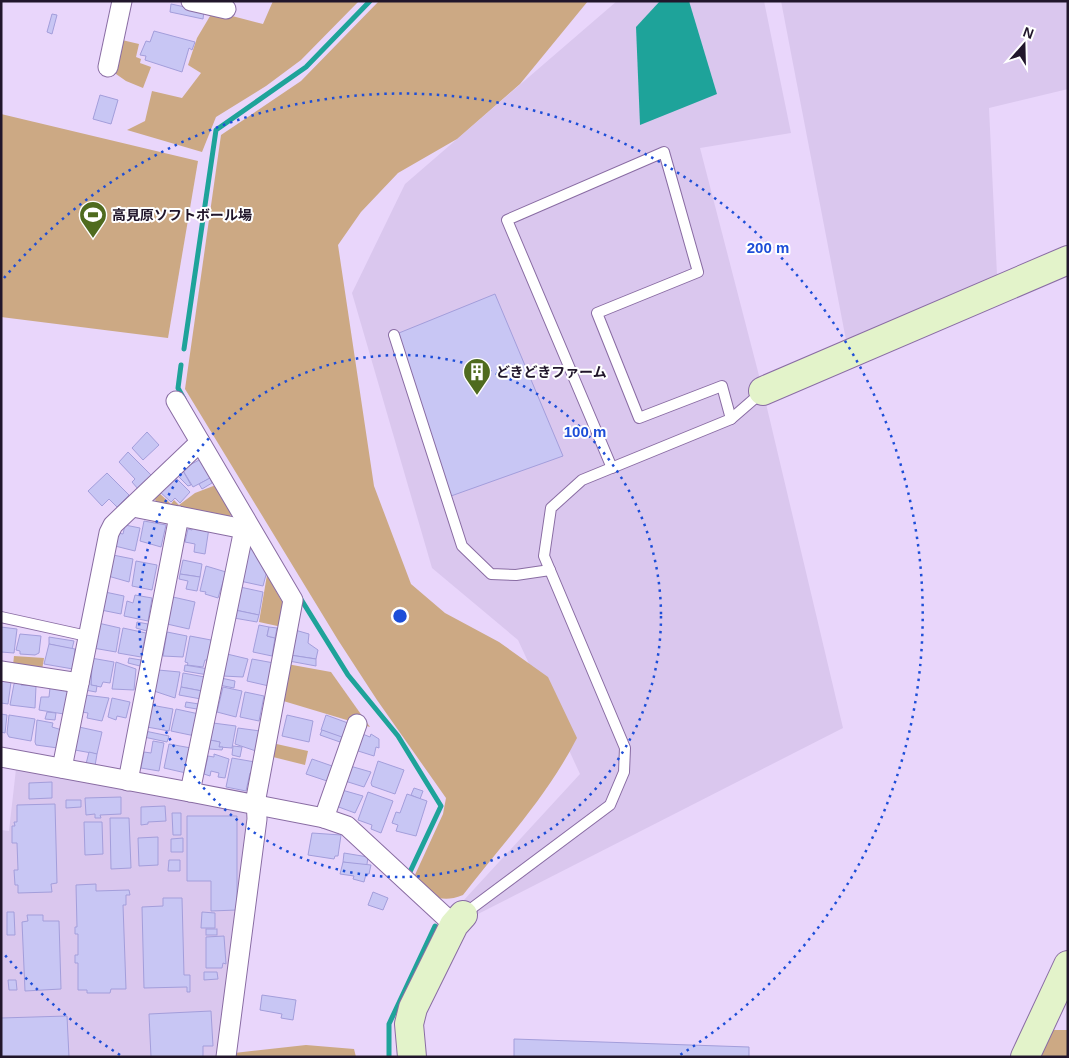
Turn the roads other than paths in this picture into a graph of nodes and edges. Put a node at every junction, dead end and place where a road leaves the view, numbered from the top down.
1 (122, 1) edge
2 (191, 1) edge
3 (226, 9) dead end
4 (108, 67) dead end
5 (1068, 260) edge
6 (394, 335) dead end
7 (763, 391) joint
8 (176, 401) dead end
9 (731, 418) junction
10 (200, 442) junction
11 (612, 468) junction
12 (133, 507) junction
13 (179, 516) junction
14 (247, 528) junction
15 (550, 570) junction
16 (1, 617) edge
17 (87, 636) junction
18 (1, 671) edge
19 (79, 683) junction
20 (356, 724) dead end
21 (1, 757) edge
22 (62, 768) junction
23 (128, 781) junction
24 (190, 792) junction
25 (256, 806) junction
26 (324, 818) junction
27 (458, 920) junction
28 (1068, 964) edge
29 (226, 1057) edge
30 (412, 1057) edge
31 (1025, 1057) edge

1 - 4 street
2 - 3 street
5 - 7 street
6 - 15 lane
7 - 9 lane
8 - 10 street
9 - 11 lane
9 - 11 lane
10 - 12 street
10 - 14 street
11 - 15 lane
12 - 13 street
12 - 17 street
13 - 14 street
13 - 23 street
14 - 24 street
14 - 25 street
15 - 27 lane
16 - 17 lane
17 - 19 street
18 - 19 street
19 - 22 street
20 - 26 street
21 - 22 street
22 - 23 street
23 - 24 street
24 - 25 street
25 - 26 street
25 - 29 street
26 - 27 street
27 - 30 street
28 - 31 street

